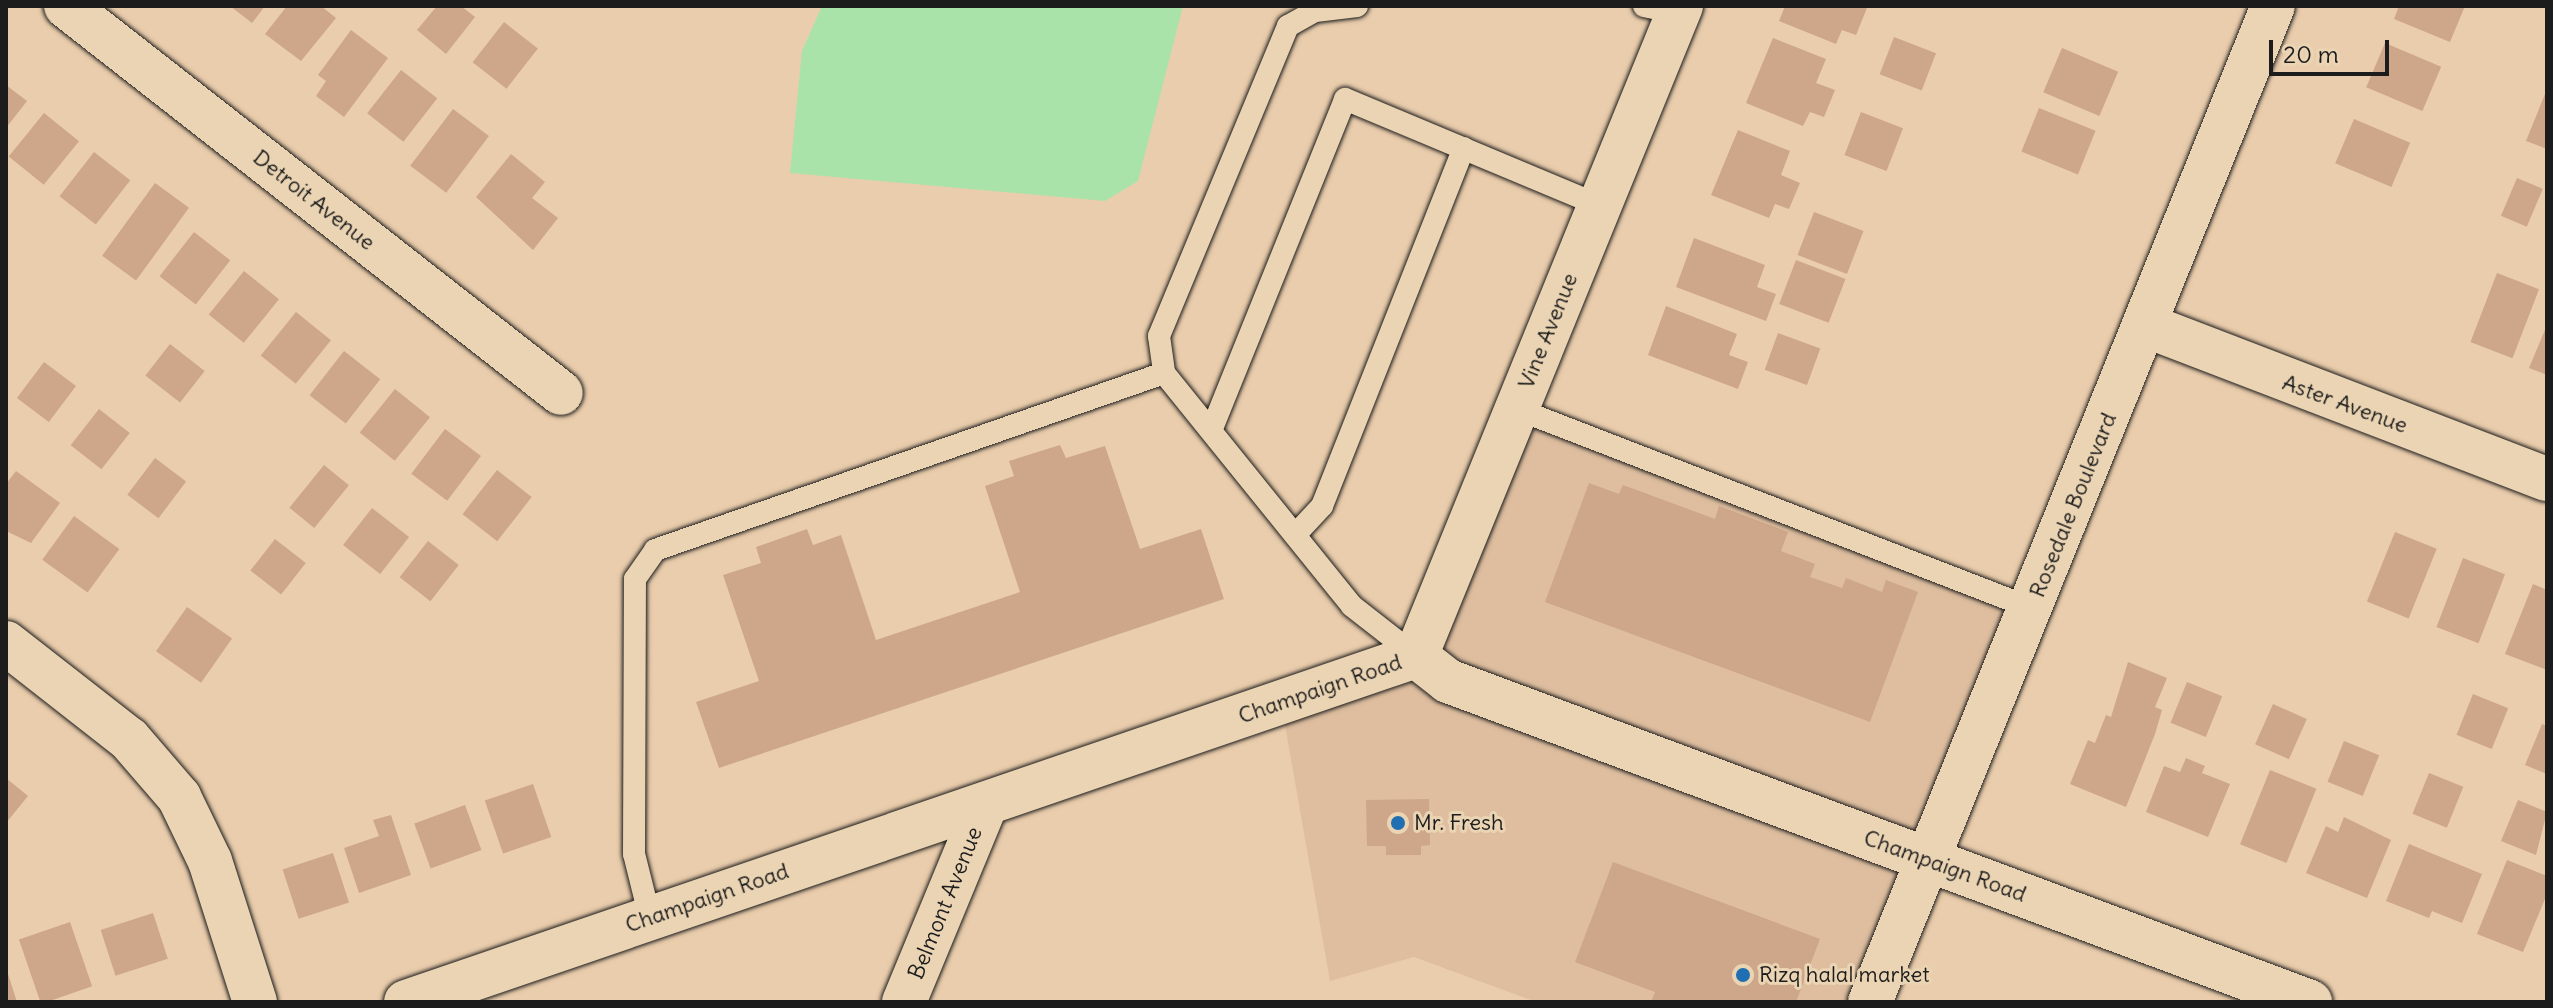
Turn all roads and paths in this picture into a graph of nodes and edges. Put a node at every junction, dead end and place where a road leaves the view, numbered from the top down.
1 (66, 6) edge
2 (1357, 6) edge
3 (2273, 6) edge
4 (1668, 8) edge
5 (1464, 148) junction
6 (1599, 205) junction
7 (2145, 325) junction
8 (1164, 373) junction
9 (561, 393) dead end
10 (1517, 409) junction
11 (1211, 431) junction
12 (2547, 479) edge
13 (1295, 535) junction
14 (2031, 608) junction
15 (6, 643) edge
16 (1416, 656) junction
17 (986, 804) junction
18 (1928, 859) junction
19 (650, 918) junction
20 (255, 1002) edge
21 (406, 1002) edge
22 (904, 1002) edge
23 (1870, 1002) edge
24 (2310, 1002) edge

1 - 9 street, Detroit Avenue
2 - 8 lane
3 - 7 street, Rosedale Boulevard
4 - 6 street, Vine Avenue
5 - 6 lane
5 - 11 lane
5 - 13 lane
6 - 10 street, Vine Avenue
7 - 12 street, Aster Avenue
7 - 14 street, Rosedale Boulevard
8 - 11 lane
8 - 19 lane
10 - 14 lane
10 - 16 street, Vine Avenue
11 - 13 lane
13 - 16 lane
14 - 18 street, Rosedale Boulevard
15 - 20 street
16 - 17 street, Champaign Road
16 - 18 street, Champaign Road
17 - 19 street, Champaign Road
17 - 22 street, Belmont Avenue
18 - 23 street, Rosedale Boulevard
18 - 24 street, Champaign Road
19 - 21 street, Champaign Road

